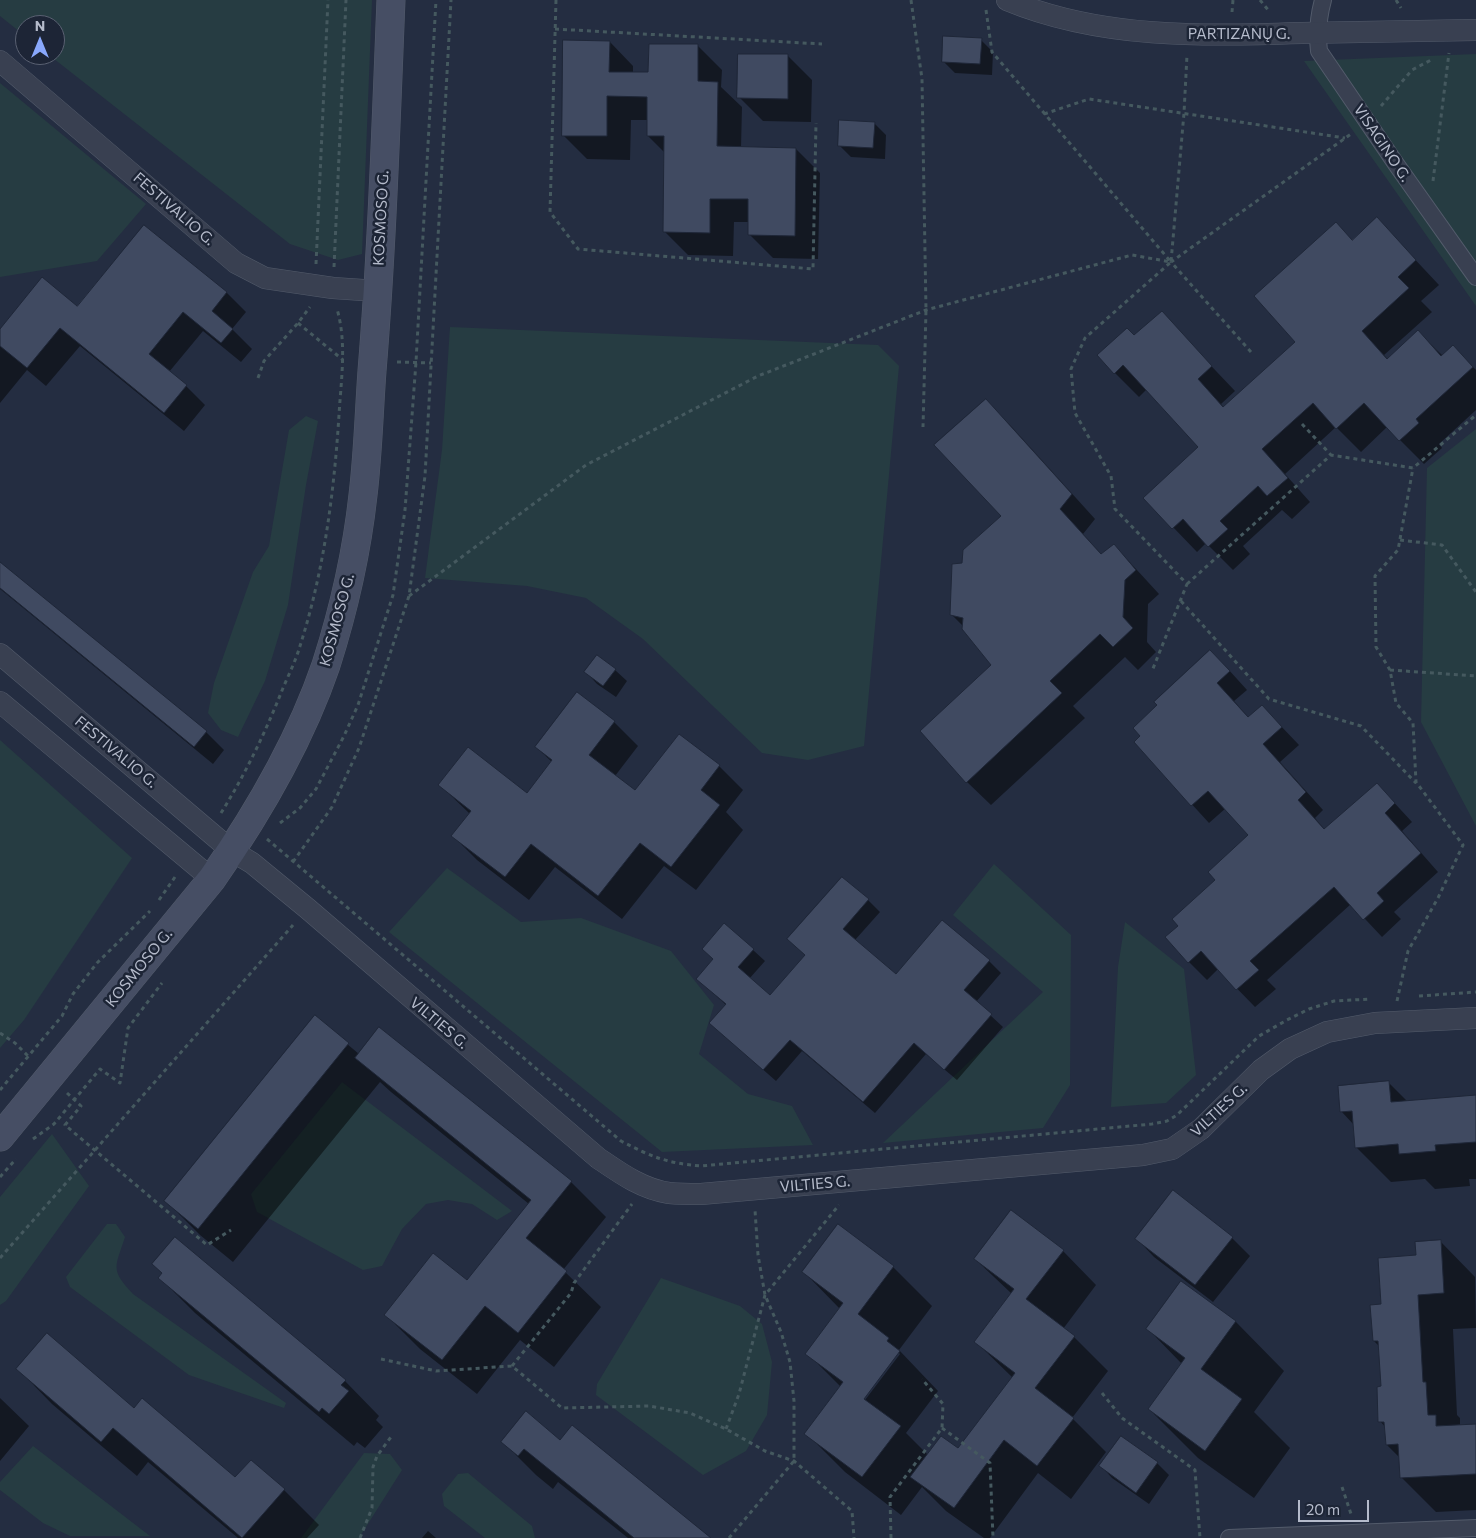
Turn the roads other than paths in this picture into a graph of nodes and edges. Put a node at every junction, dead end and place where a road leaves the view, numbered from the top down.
1 (391, 0) edge
2 (1007, 0) edge
3 (1323, 0) edge
4 (1476, 30) edge
5 (1317, 33) junction
6 (0, 61) edge
7 (1476, 277) edge
8 (378, 291) junction
9 (0, 654) edge
10 (0, 702) edge
11 (242, 857) junction
12 (212, 879) junction
13 (1476, 1018) edge
14 (9, 1147) edge
15 (1476, 1528) edge
16 (1229, 1538) edge

1 - 8 main road, KOSMOSO G.
2 - 5 street, PARTIZANŲ G.
3 - 5 street, VISAGINO G.
4 - 5 street, PARTIZANŲ G.
5 - 7 street, VISAGINO G.
6 - 8 street, FESTIVALIO G.
8 - 11 main road, KOSMOSO G.
9 - 11 street, FESTIVALIO G.
10 - 12 street
11 - 12 main road, KOSMOSO G.
11 - 13 street, VILTIES G.
12 - 14 main road, KOSMOSO G.
15 - 16 street

